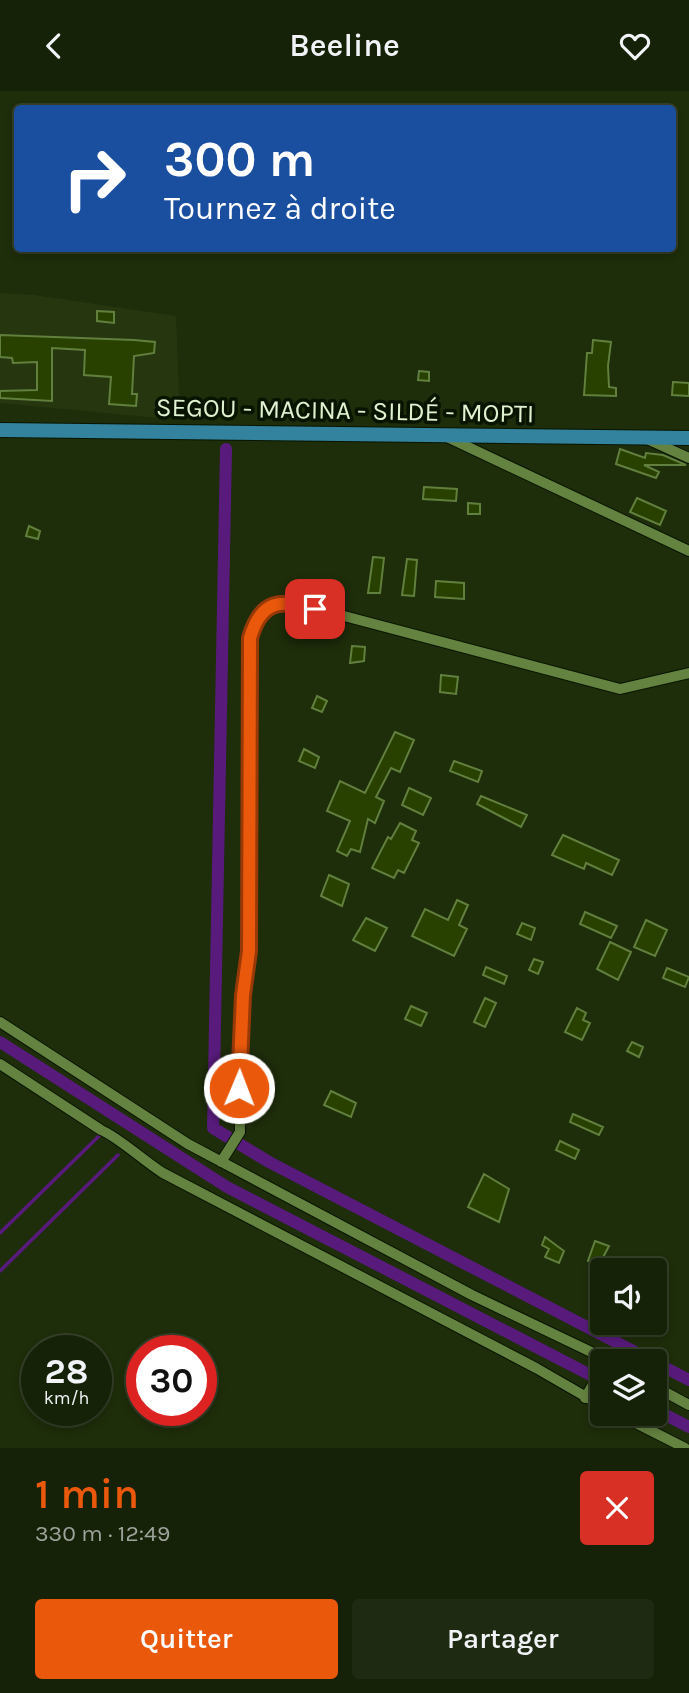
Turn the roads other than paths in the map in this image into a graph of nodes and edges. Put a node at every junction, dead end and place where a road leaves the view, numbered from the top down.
1 (0, 430) edge
2 (447, 437) junction
3 (641, 437) junction
4 (689, 438) edge
5 (689, 458) edge
6 (689, 551) edge
7 (689, 673) edge
8 (0, 1022) edge
9 (0, 1064) edge
10 (224, 1157) junction
11 (590, 1355) edge
12 (590, 1391) edge
13 (667, 1393) edge
14 (588, 1395) joint
15 (689, 1405) edge
16 (642, 1426) edge
17 (685, 1448) edge

1 - 2 main road, SEGOU - MACINA - SILDÉ - MOPTI
2 - 3 main road, SEGOU - MACINA - SILDÉ - MOPTI
2 - 6 street
3 - 4 main road, SEGOU - MACINA - SILDÉ - MOPTI
3 - 5 street
7 - 10 street
8 - 10 street
9 - 14 street
10 - 11 street
12 - 14 street
13 - 15 street
16 - 17 street

